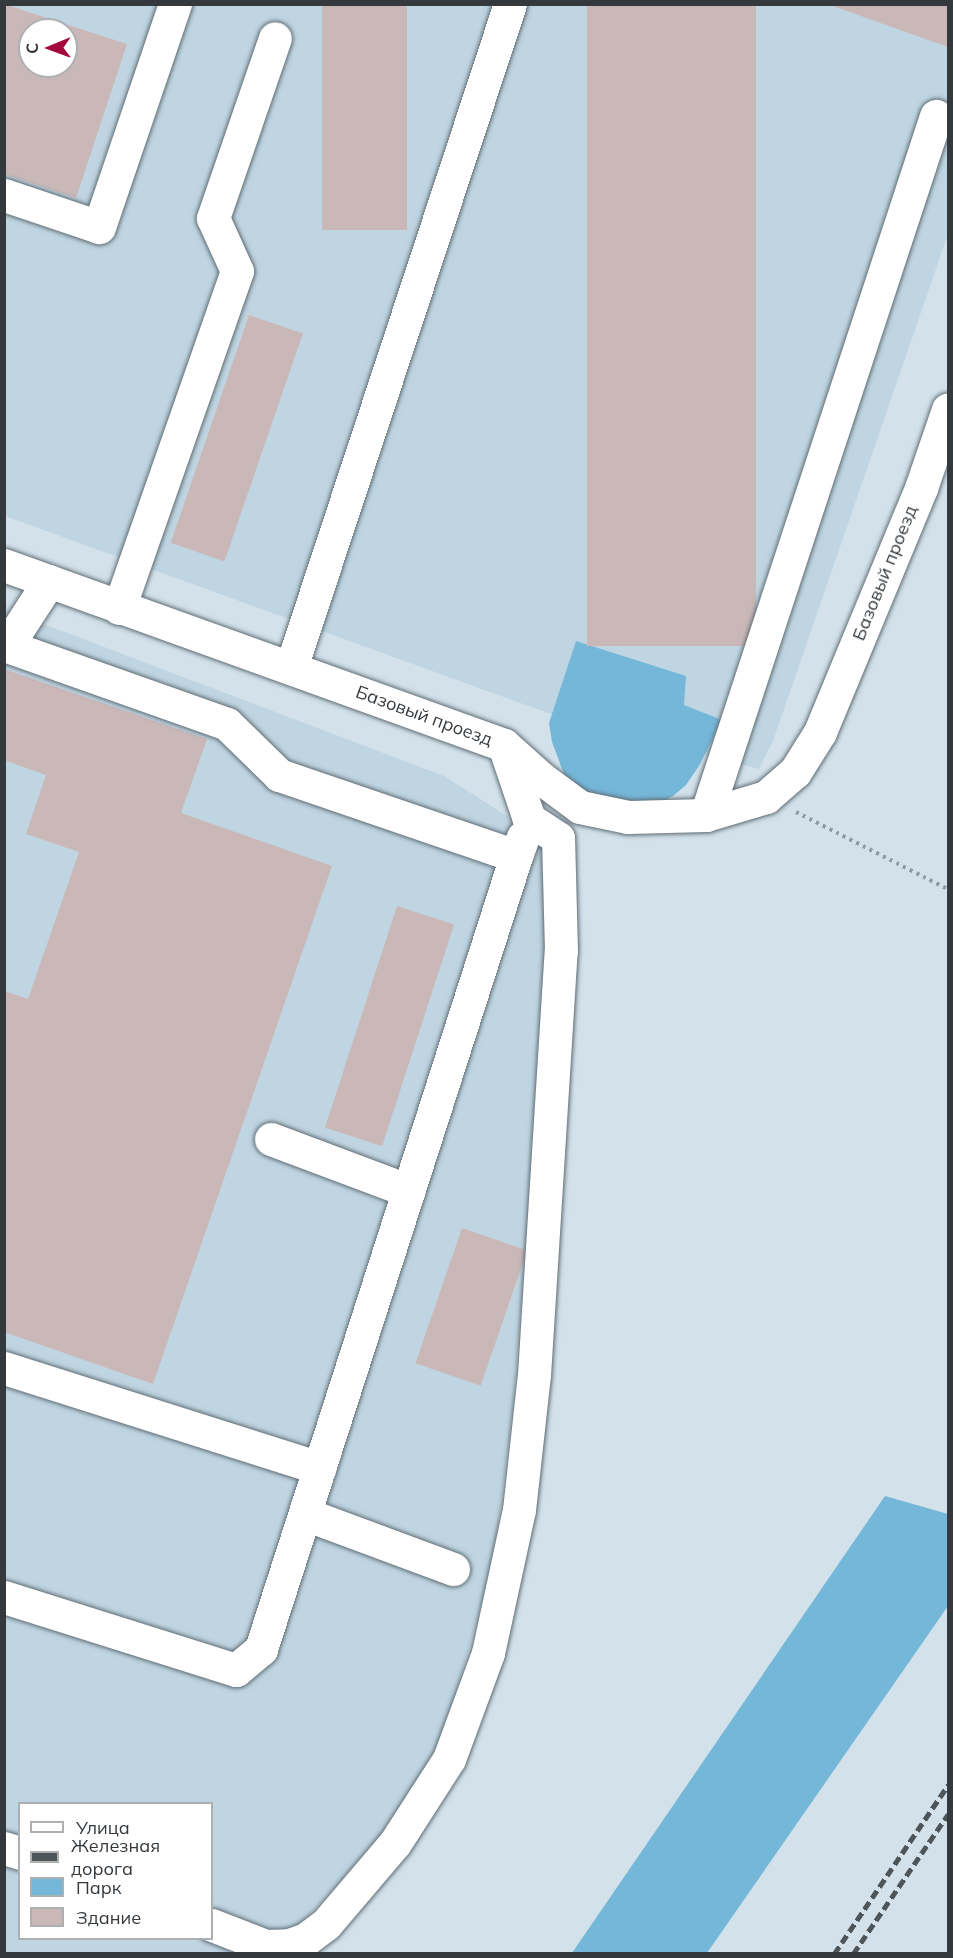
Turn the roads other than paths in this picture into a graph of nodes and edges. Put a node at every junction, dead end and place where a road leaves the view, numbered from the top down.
1 (175, 4) edge
2 (510, 4) edge
3 (275, 38) dead end
4 (936, 116) dead end
5 (4, 195) edge
6 (948, 409) edge
7 (4, 565) edge
8 (49, 581) junction
9 (119, 608) junction
10 (6, 647) edge
11 (291, 668) junction
12 (504, 745) junction
13 (706, 815) junction
14 (529, 819) junction
15 (516, 856) junction
16 (271, 1139) dead end
17 (409, 1191) junction
18 (4, 1368) edge
19 (320, 1468) junction
20 (305, 1514) junction
21 (453, 1569) dead end
22 (4, 1597) edge
23 (213, 1925) edge

1 - 5 street
2 - 11 street
3 - 9 street
4 - 13 street
6 - 13 street, Базовый проезд
7 - 8 street, Базовый проезд
8 - 9 street, Базовый проезд
8 - 10 street
9 - 11 street, Базовый проезд
10 - 15 street
11 - 12 street, Базовый проезд
12 - 13 street, Базовый проезд
12 - 14 street
14 - 15 street
14 - 23 street
15 - 17 street
16 - 17 street
17 - 19 street
18 - 19 street
19 - 20 street
20 - 21 street
20 - 22 street

